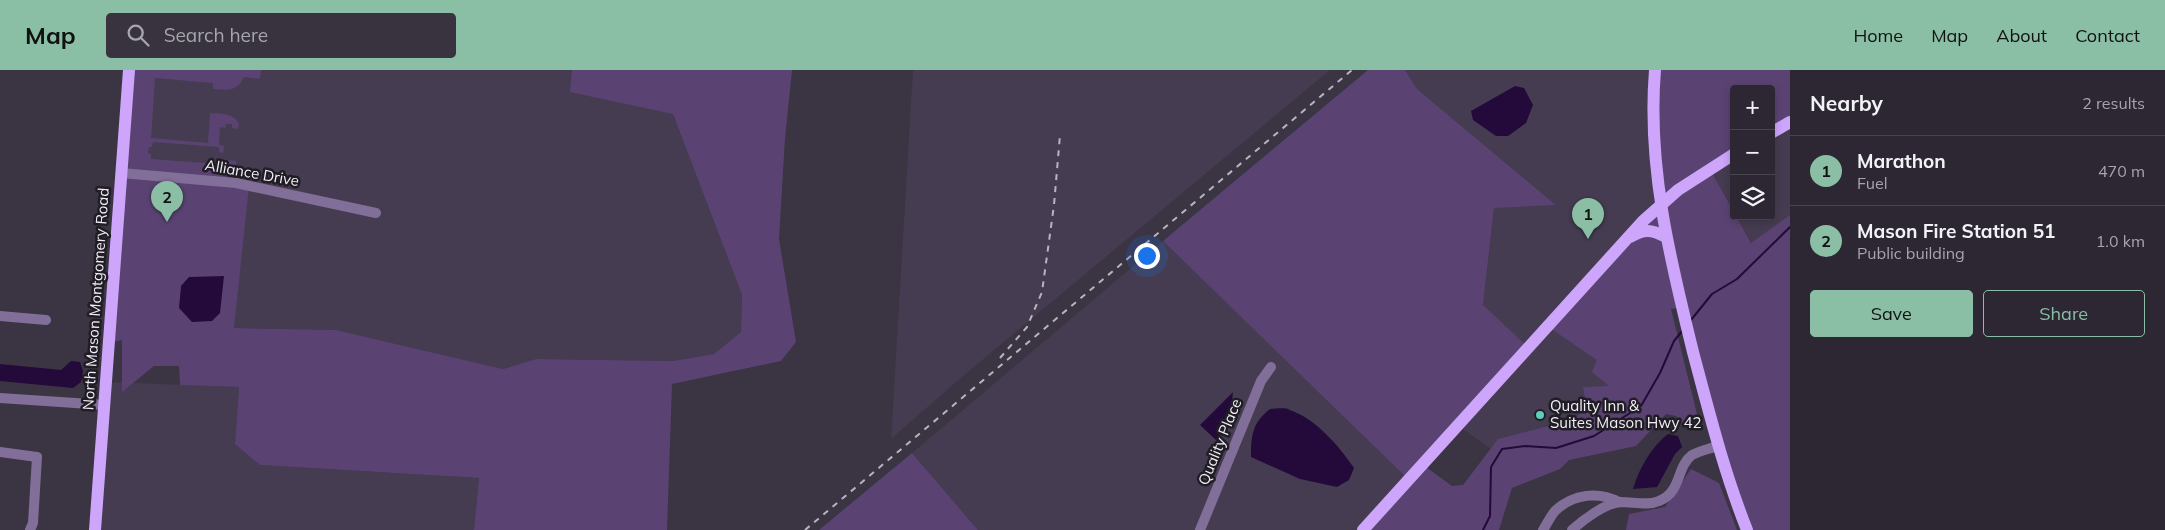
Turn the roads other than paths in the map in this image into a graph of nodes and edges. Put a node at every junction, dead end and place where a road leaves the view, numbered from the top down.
1 (129, 70) edge
2 (1654, 70) edge
3 (1790, 122) edge
4 (1775, 131) edge
5 (1730, 156) edge
6 (121, 173) junction
7 (1660, 205) junction
8 (376, 213) dead end
9 (1666, 236) junction
10 (1623, 241) junction
11 (0, 316) edge
12 (46, 320) dead end
13 (1271, 367) dead end
14 (0, 398) edge
15 (105, 405) junction
16 (1717, 446) junction
17 (0, 452) edge
18 (1619, 502) junction
19 (30, 530) edge
20 (95, 530) edge
21 (1200, 530) edge
22 (1363, 530) edge
23 (1543, 530) edge
24 (1572, 530) edge
25 (1747, 530) edge

1 - 6 main road, North Mason Montgomery Road
2 - 7 main road
3 - 4 main road
5 - 7 main road
6 - 8 street, Alliance Drive
6 - 15 main road, North Mason Montgomery Road
7 - 9 main road
7 - 10 main road
9 - 10 main road
9 - 16 main road
10 - 22 main road
11 - 12 street
13 - 21 street, Quality Place
14 - 15 street
15 - 20 main road, North Mason Montgomery Road
16 - 18 street
16 - 25 main road
17 - 19 street
18 - 23 street
18 - 24 street

